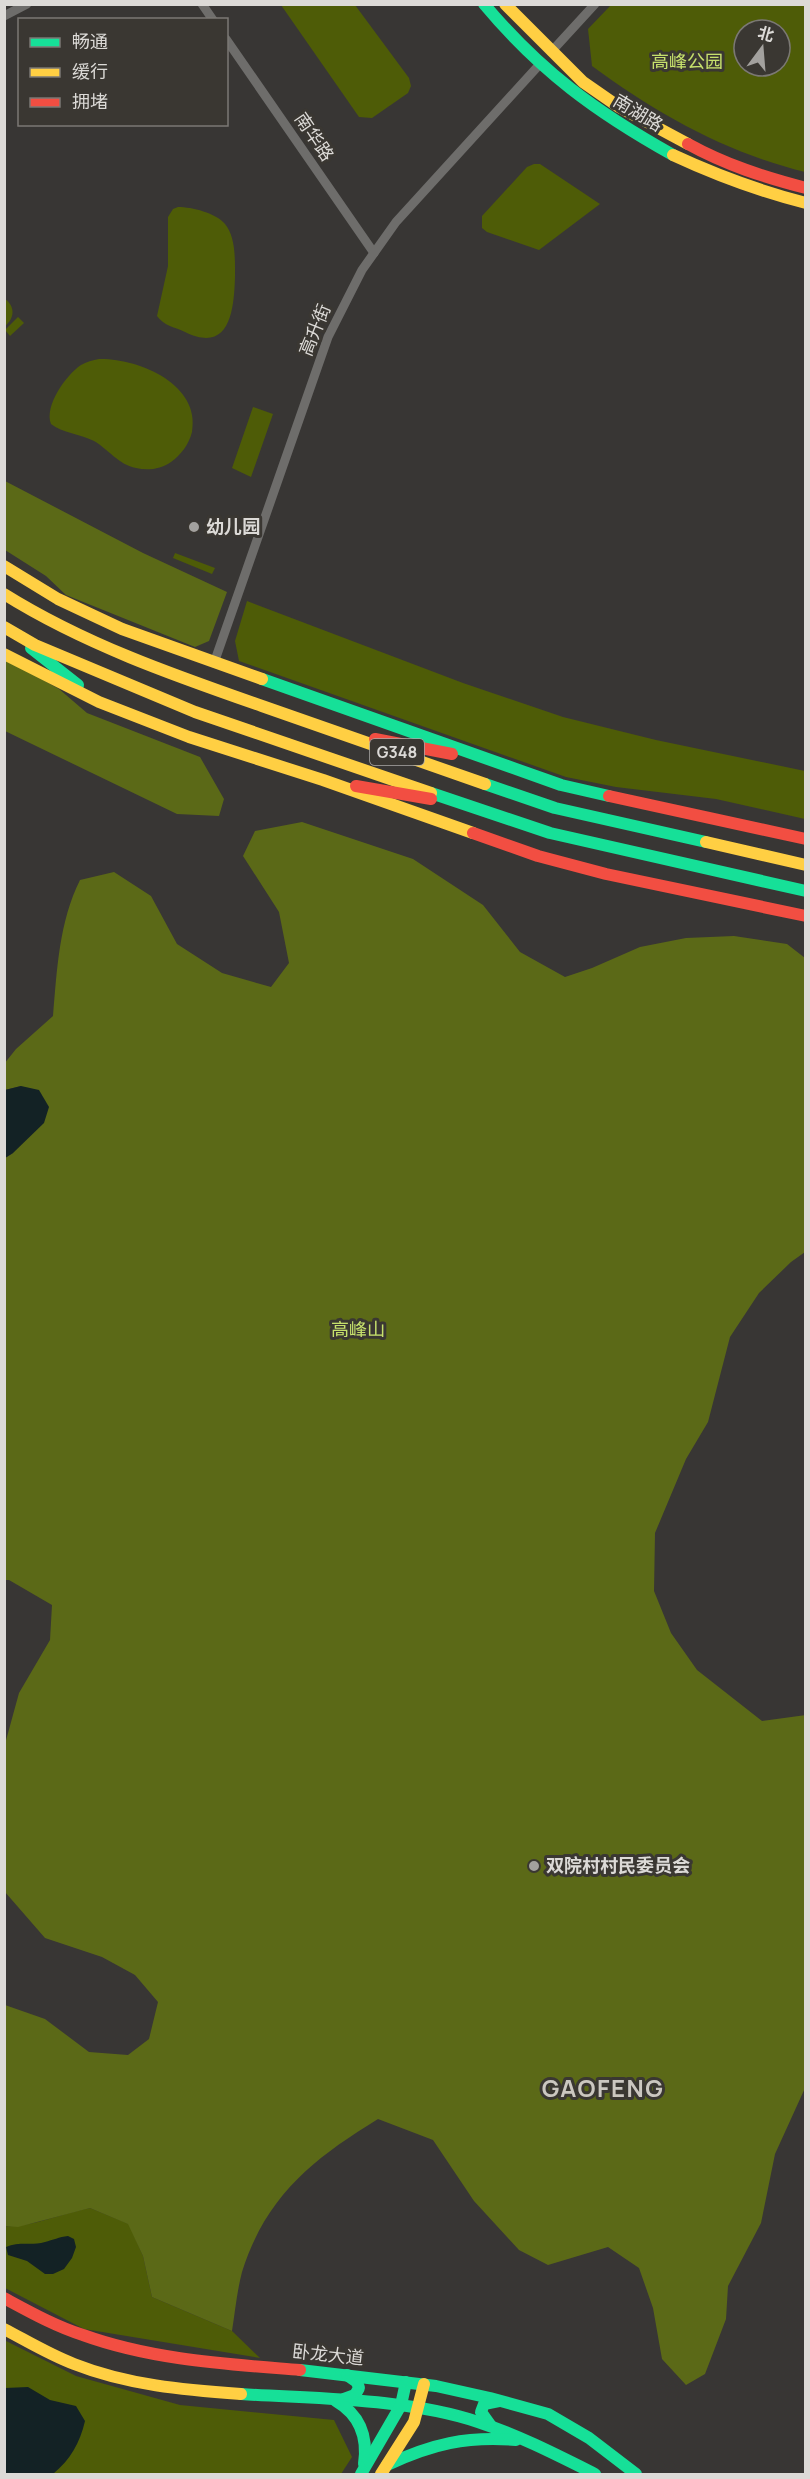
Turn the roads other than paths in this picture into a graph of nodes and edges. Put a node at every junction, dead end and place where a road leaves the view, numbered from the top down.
1 (27, 4) edge
2 (202, 4) edge
3 (484, 4) edge
4 (505, 4) edge
5 (595, 4) edge
6 (4, 16) edge
7 (212, 18) edge
8 (228, 42) edge
9 (551, 51) junction
10 (540, 64) junction
11 (806, 188) edge
12 (806, 202) edge
13 (374, 253) junction
14 (4, 566) edge
15 (4, 594) edge
16 (5, 628) edge
17 (4, 654) edge
18 (214, 663) junction
19 (99, 702) junction
20 (345, 733) junction
21 (489, 760) junction
22 (323, 780) junction
23 (478, 807) junction
24 (806, 839) edge
25 (806, 865) edge
26 (806, 891) edge
27 (806, 916) edge
28 (4, 2298) edge
29 (4, 2329) edge
30 (340, 2373) junction
31 (405, 2382) junction
32 (424, 2384) junction
33 (336, 2400) junction
34 (503, 2401) junction
35 (401, 2405) junction
36 (420, 2408) junction
37 (491, 2426) junction
38 (528, 2441) junction
39 (384, 2470) edge
40 (362, 2473) edge
41 (595, 2475) edge
42 (636, 2475) edge

1 - 6 street
2 - 7 street
3 - 10 main road, 南湖路
4 - 9 main road, 南湖路
5 - 9 street
8 - 13 street, 南华路
9 - 11 main road, 南湖路
10 - 12 main road, 南湖路
10 - 13 street, 高升街
13 - 18 street, 高升街
14 - 18 main road
15 - 20 main road, G348
16 - 19 main road
16 - 23 main road, G348
17 - 19 main road
18 - 21 main road
19 - 22 main road
20 - 21 main road
20 - 25 main road, G348
21 - 24 main road
22 - 23 main road
22 - 27 main road
23 - 26 main road, G348
28 - 30 main road, 卧龙大道
29 - 33 main road
30 - 31 main road, 卧龙大道
30 - 33 main road
31 - 32 main road, 卧龙大道
31 - 35 main road
32 - 34 main road, 卧龙大道
32 - 36 main road
33 - 35 main road
33 - 40 main road
34 - 37 main road
34 - 42 main road, 卧龙大道
35 - 36 main road
35 - 40 main road
36 - 37 main road
36 - 39 main road
37 - 38 main road
38 - 39 main road
38 - 41 main road

